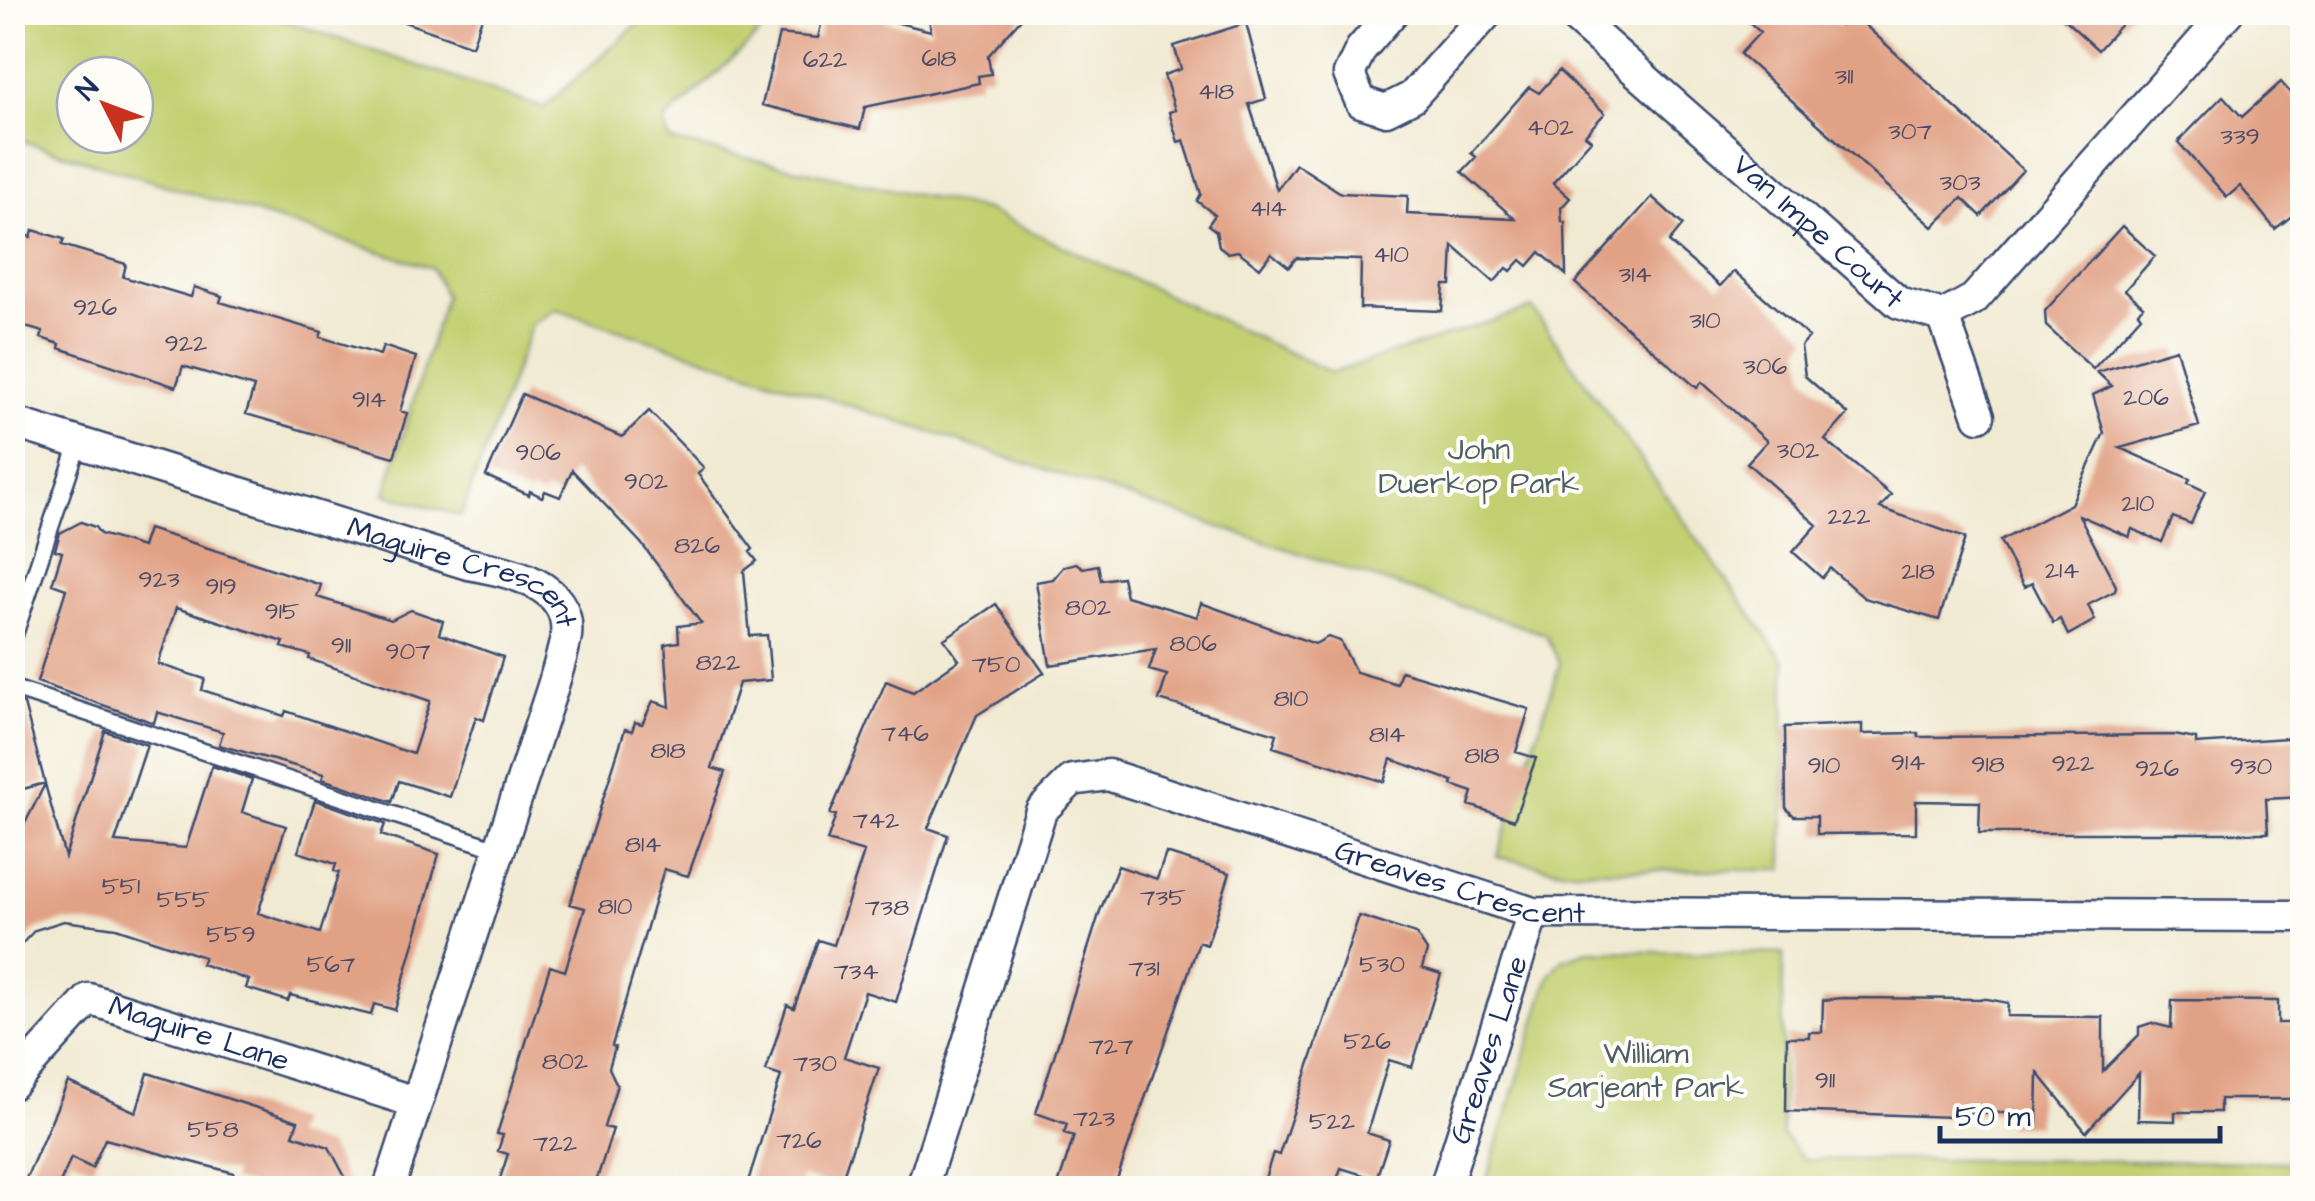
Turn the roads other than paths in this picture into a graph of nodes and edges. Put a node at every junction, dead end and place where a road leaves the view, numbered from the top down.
1 (1394, 12) edge
2 (1488, 12) edge
3 (1569, 12) edge
4 (2228, 12) edge
5 (1943, 316) junction
6 (1979, 416) dead end
7 (12, 422) edge
8 (79, 442) junction
9 (12, 642) edge
10 (12, 688) edge
11 (500, 850) junction
12 (1533, 913) junction
13 (2302, 916) edge
14 (12, 1084) edge
15 (416, 1102) junction
16 (389, 1188) edge
17 (922, 1188) edge
18 (1444, 1188) edge

1 - 2 street
3 - 5 street, Van Impe Court
4 - 5 street, Van Impe Court
5 - 6 street
7 - 8 street, Maguire Crescent
8 - 9 lane
8 - 11 street, Maguire Crescent
10 - 11 lane
11 - 15 street, Maguire Crescent
12 - 13 street, Greaves Crescent
12 - 17 street, Greaves Crescent
12 - 18 street, Greaves Lane
14 - 15 street, Maguire Lane
15 - 16 street, Maguire Crescent

